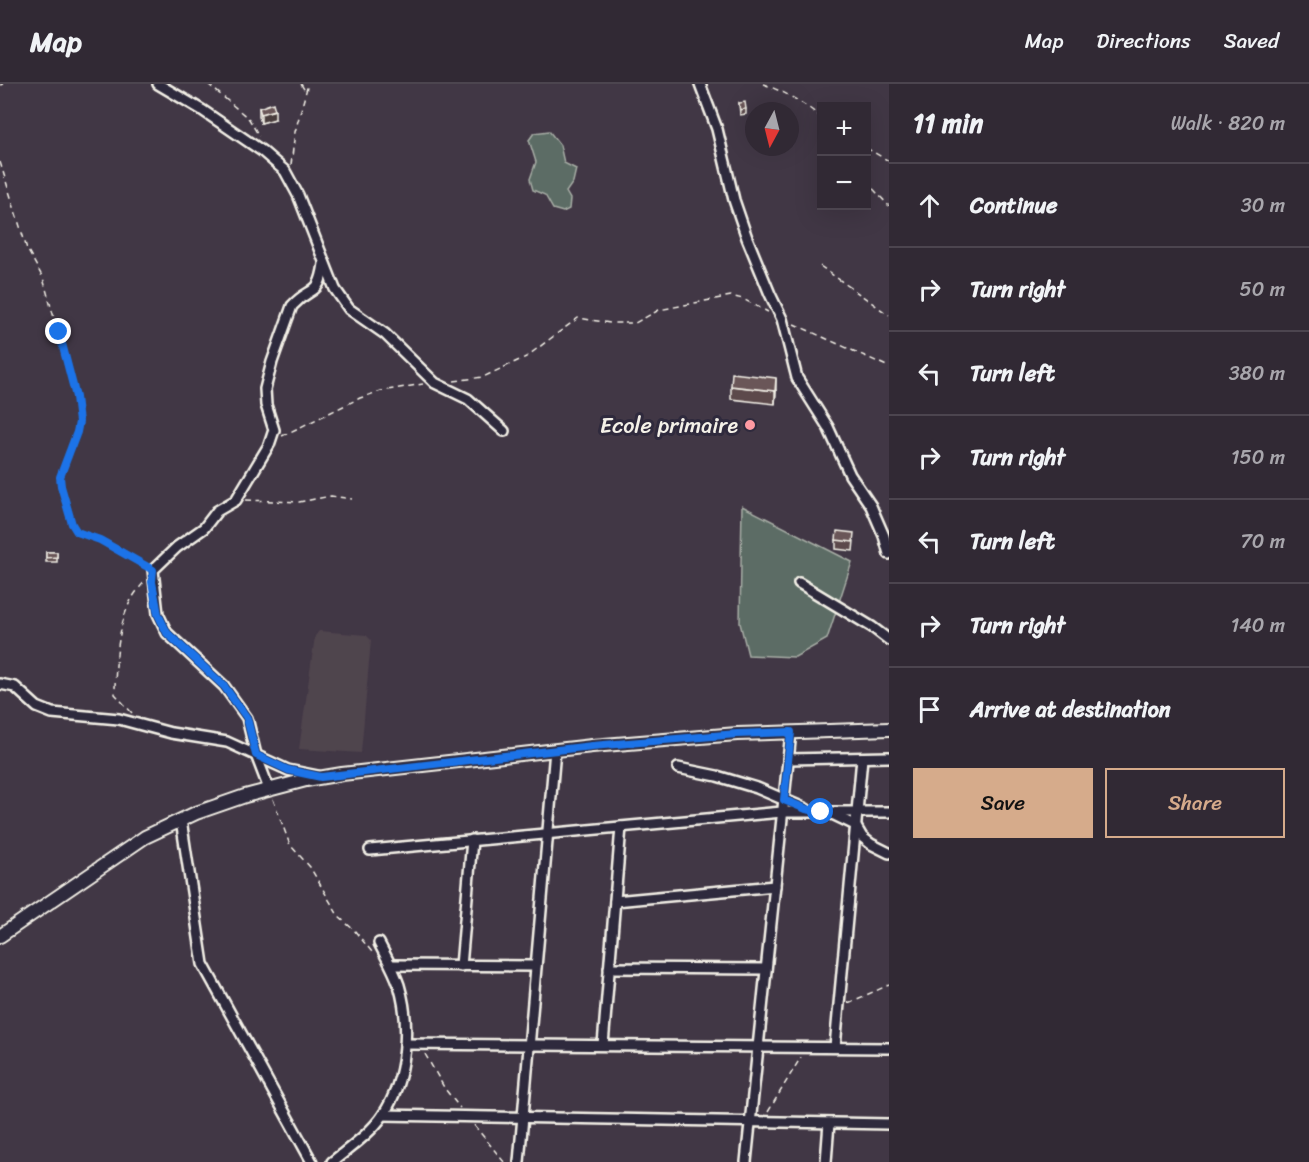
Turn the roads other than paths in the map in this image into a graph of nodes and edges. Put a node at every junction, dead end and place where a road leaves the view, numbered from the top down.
1 (158, 84) edge
2 (700, 84) edge
3 (324, 264) junction
4 (504, 431) dead end
5 (889, 554) edge
6 (799, 583) dead end
7 (889, 640) edge
8 (0, 684) edge
9 (889, 729) edge
10 (791, 732) junction
11 (555, 750) junction
12 (256, 755) junction
13 (889, 757) edge
14 (862, 758) junction
15 (788, 759) junction
16 (678, 768) dead end
17 (321, 777) junction
18 (269, 789) junction
19 (784, 800) junction
20 (782, 812) junction
21 (821, 812) junction
22 (857, 812) junction
23 (889, 812) edge
24 (181, 820) junction
25 (855, 825) junction
26 (621, 827) junction
27 (548, 833) junction
28 (472, 840) junction
29 (370, 850) dead end
30 (889, 853) edge
31 (775, 886) junction
32 (615, 901) junction
33 (0, 936) edge
34 (378, 943) dead end
35 (391, 965) junction
36 (461, 966) junction
37 (536, 966) junction
38 (609, 968) junction
39 (766, 969) junction
40 (405, 1044) junction
41 (530, 1045) junction
42 (603, 1045) junction
43 (758, 1046) junction
44 (835, 1047) junction
45 (889, 1048) edge
46 (383, 1115) junction
47 (523, 1118) junction
48 (751, 1121) junction
49 (829, 1123) junction
50 (889, 1124) edge
51 (312, 1162) edge
52 (332, 1162) edge
53 (519, 1162) edge
54 (746, 1162) edge
55 (825, 1162) edge

1 - 3 street
2 - 5 street
3 - 4 street
3 - 12 street
6 - 7 street
8 - 12 street
9 - 10 street
10 - 11 street
10 - 15 street
11 - 17 street
11 - 27 street
12 - 17 street
12 - 18 street
13 - 14 street
14 - 15 street
14 - 22 street
15 - 19 street
16 - 19 street
17 - 18 street
18 - 24 street
19 - 20 street
19 - 21 street
20 - 21 street
20 - 26 street
20 - 31 street
21 - 22 street
21 - 25 street
22 - 23 street
22 - 25 street
24 - 33 street
24 - 51 street
25 - 30 street
25 - 44 street
26 - 27 street
26 - 32 street
27 - 28 street
27 - 37 street
28 - 29 street
28 - 36 street
31 - 32 street
31 - 39 street
32 - 38 street
34 - 35 street
35 - 36 street
35 - 40 street
36 - 37 street
37 - 41 street
38 - 39 street
38 - 42 street
39 - 43 street
40 - 41 street
40 - 46 street
41 - 42 street
41 - 47 street
42 - 43 street
43 - 44 street
43 - 48 street
44 - 45 street
46 - 47 street
46 - 52 street
47 - 48 street
47 - 53 street
48 - 49 street
48 - 54 street
49 - 50 street
49 - 55 street

